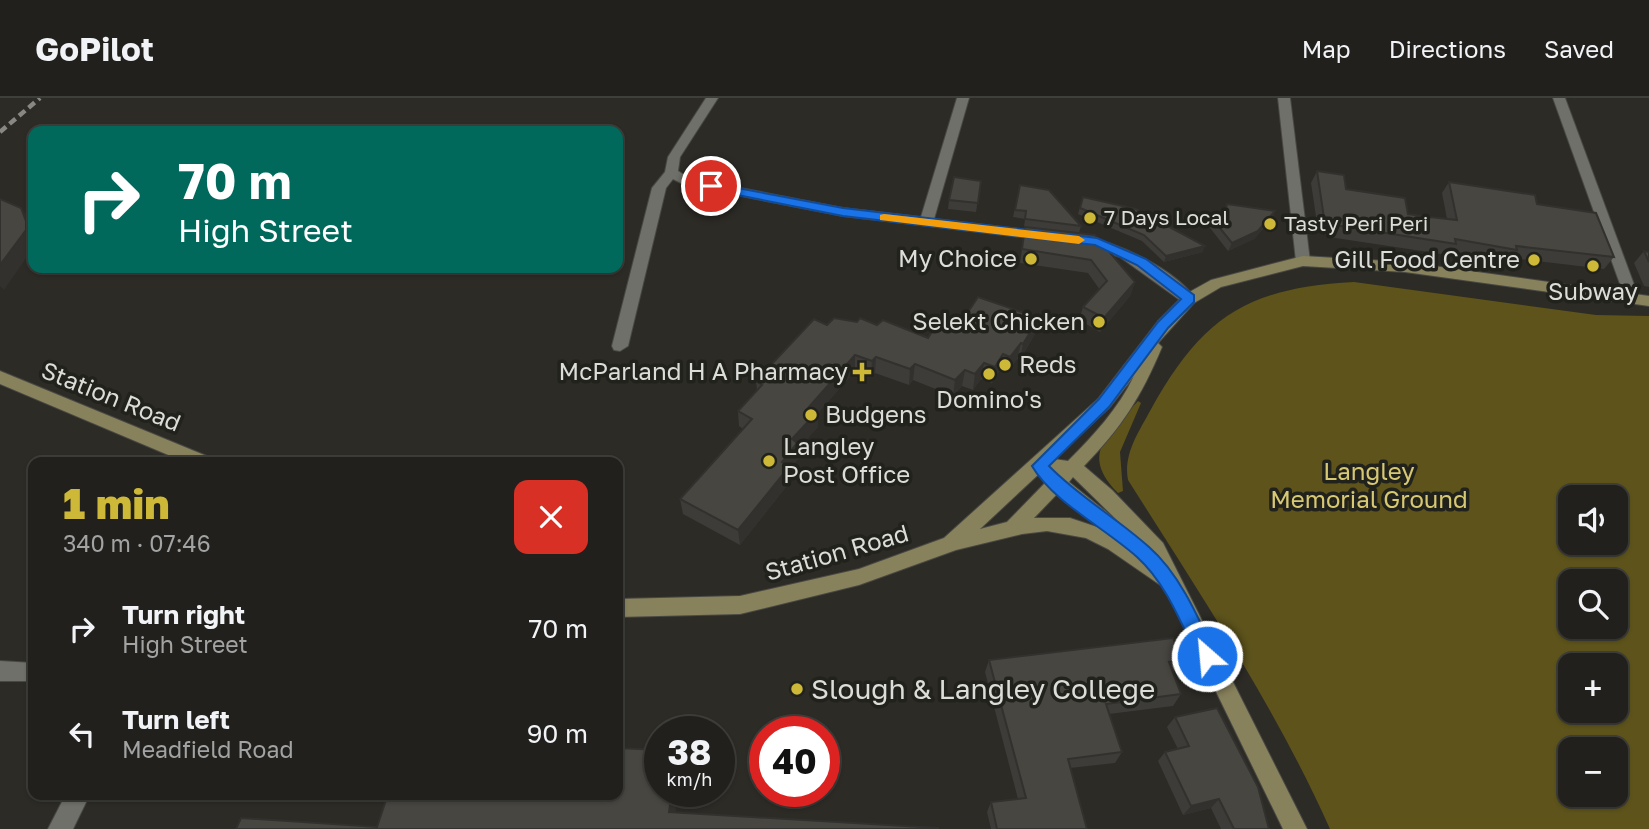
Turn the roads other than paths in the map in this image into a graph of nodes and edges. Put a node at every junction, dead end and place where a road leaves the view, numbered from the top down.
1 (712, 98) edge
2 (963, 98) edge
3 (1284, 98) edge
4 (1559, 98) edge
5 (671, 172) junction
6 (926, 223) junction
7 (1303, 261) junction
8 (1633, 298) junction
9 (1189, 299) junction
10 (1649, 301) edge
11 (1163, 325) junction
12 (620, 346) dead end
13 (0, 377) edge
14 (191, 457) edge
15 (1040, 466) junction
16 (1074, 468) junction
17 (1057, 485) junction
18 (1015, 525) junction
19 (951, 544) junction
20 (1169, 582) junction
21 (623, 608) edge
22 (0, 671) edge
23 (28, 672) edge
24 (76, 800) edge
25 (60, 829) edge
26 (1295, 829) edge

1 - 5 street
2 - 6 street
3 - 7 street
4 - 8 street
5 - 6 street
5 - 12 street
6 - 9 street
7 - 8 main road
7 - 9 main road
8 - 10 main road
9 - 11 main road
11 - 15 main road, Station Road
11 - 16 main road
13 - 14 main road, Station Road
15 - 16 main road
15 - 17 main road
15 - 19 main road, Station Road
16 - 17 main road
16 - 20 main road
17 - 18 main road
17 - 20 main road
18 - 19 main road
18 - 20 main road
19 - 21 main road, Station Road
20 - 26 main road
22 - 23 street
24 - 25 street

